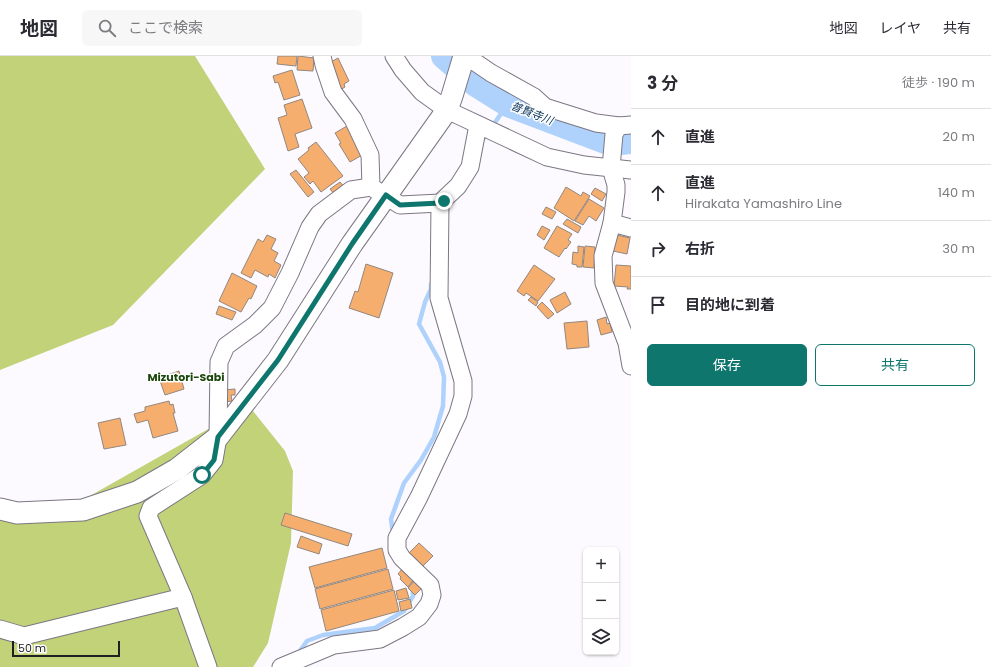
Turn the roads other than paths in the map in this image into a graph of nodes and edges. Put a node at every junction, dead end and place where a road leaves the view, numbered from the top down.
1 (322, 56) edge
2 (394, 56) edge
3 (465, 56) edge
4 (449, 103) junction
5 (478, 125) junction
6 (621, 128) edge
7 (611, 164) junction
8 (631, 170) edge
9 (379, 191) junction
10 (440, 203) junction
11 (612, 223) junction
12 (631, 228) edge
13 (631, 366) edge
14 (218, 437) junction
15 (0, 509) edge
16 (183, 597) junction
17 (0, 630) edge
18 (208, 667) edge
19 (281, 667) edge

1 - 9 street
2 - 4 street
3 - 4 main road
3 - 6 street
4 - 5 street
4 - 9 main road
5 - 7 street
5 - 10 street
6 - 7 street
7 - 8 street
7 - 11 street
9 - 10 street
9 - 14 main road
9 - 14 street
10 - 19 street
11 - 12 street
11 - 13 street
14 - 15 main road
14 - 16 street
16 - 17 street
16 - 18 street

